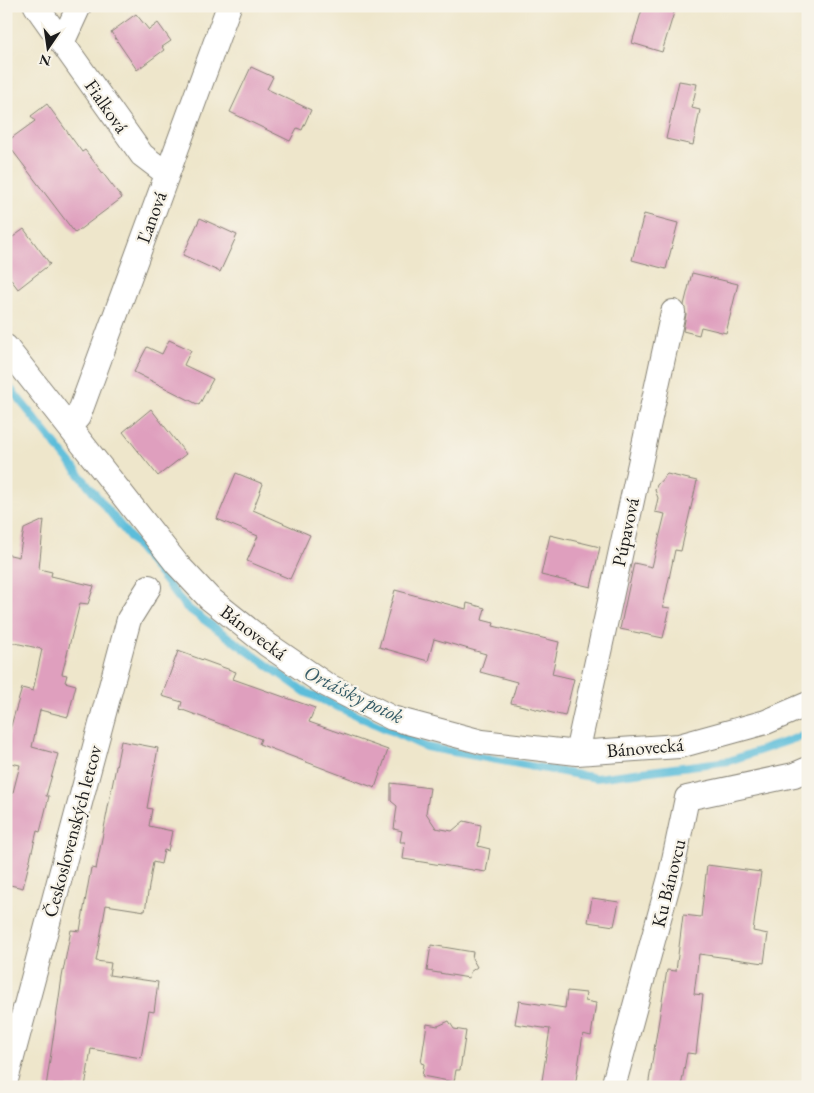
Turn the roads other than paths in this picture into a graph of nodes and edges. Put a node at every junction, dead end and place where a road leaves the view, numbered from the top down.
1 (36, 6) edge
2 (79, 6) edge
3 (229, 6) edge
4 (62, 43) junction
5 (167, 174) junction
6 (673, 312) dead end
7 (6, 347) edge
8 (70, 426) junction
9 (149, 587) dead end
10 (808, 704) edge
11 (577, 753) junction
12 (808, 769) edge
13 (6, 1080) edge
14 (613, 1087) edge

1 - 4 street, Fialková
2 - 4 street
3 - 5 street, Ľanová
4 - 5 street, Fialková
5 - 8 street, Ľanová
6 - 11 street, Púpavová
7 - 8 street, Bánovecká
8 - 11 street, Bánovecká
9 - 13 street, Československých letcov
10 - 11 street, Bánovecká
12 - 14 street, Ku Bánovcu

